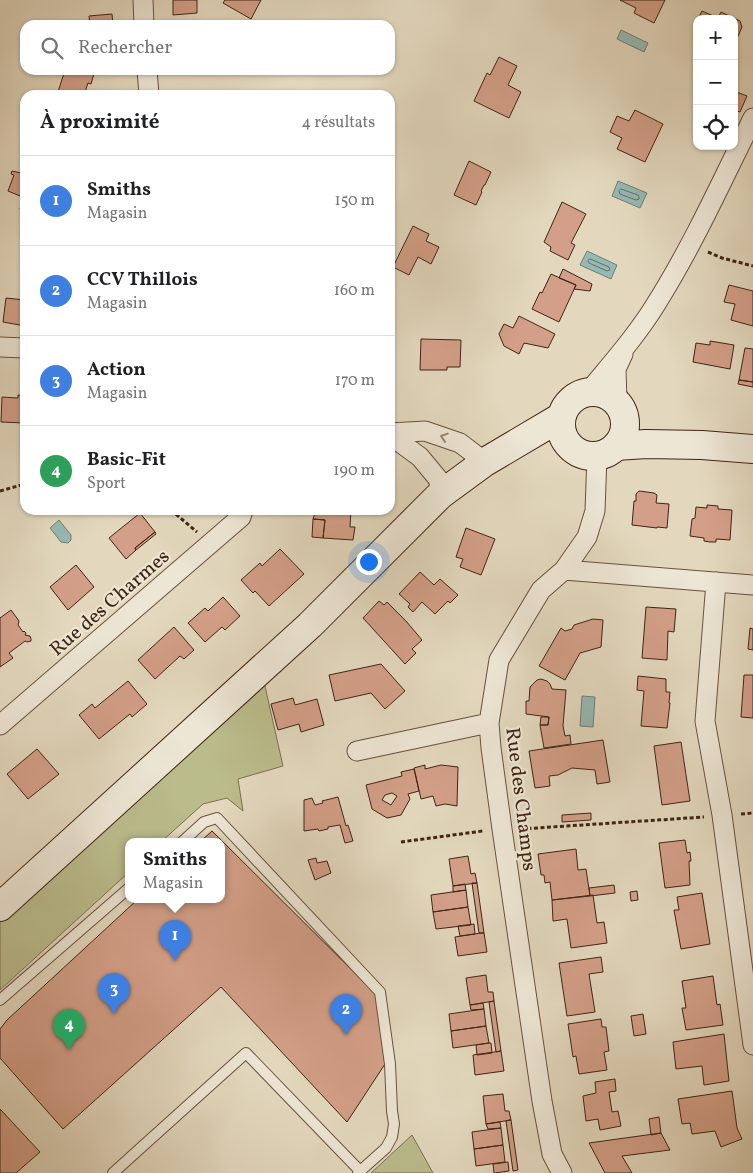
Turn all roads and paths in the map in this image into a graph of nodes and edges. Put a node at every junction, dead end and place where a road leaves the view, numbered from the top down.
1 (143, 0) edge
2 (144, 20) edge
3 (147, 75) edge
4 (149, 90) edge
5 (753, 118) edge
6 (690, 244) junction
7 (753, 266) edge
8 (627, 346) junction
9 (0, 347) edge
10 (20, 348) edge
11 (589, 391) junction
12 (621, 410) junction
13 (561, 417) junction
14 (395, 434) edge
15 (395, 438) edge
16 (702, 444) junction
17 (570, 447) junction
18 (753, 449) edge
19 (606, 451) junction
20 (493, 458) junction
21 (20, 485) edge
22 (0, 491) edge
23 (440, 495) junction
24 (176, 515) edge
25 (242, 515) edge
26 (211, 543) junction
27 (564, 570) junction
28 (716, 582) junction
29 (753, 585) edge
30 (489, 723) junction
31 (0, 725) edge
32 (357, 751) dead end
33 (753, 813) edge
34 (722, 815) junction
35 (502, 829) junction
36 (186, 838) edge
37 (402, 842) dead end
38 (125, 891) edge
39 (0, 907) edge
40 (0, 1000) edge
41 (753, 1045) edge
42 (359, 1172) edge
43 (113, 1173) edge
44 (562, 1173) edge

1 - 2 street
3 - 4 street
5 - 6 street
6 - 7 path
6 - 8 street
8 - 11 street
8 - 12 street
9 - 10 street
11 - 12 street
11 - 13 street
12 - 16 street
12 - 19 street
13 - 17 street
13 - 20 street
20 -> 14 street
15 - 23 street
16 - 18 street
16 - 19 street
17 - 19 street
17 - 20 street
19 - 27 street, Rue des Champs
20 - 23 street
21 - 22 path
23 - 39 street
24 - 26 path
25 - 26 street, Rue des Charmes
26 - 31 street, Rue des Charmes
27 - 28 street
27 - 30 street, Rue des Champs
28 - 29 street
28 - 34 street
30 - 32 street
30 - 35 street, Rue des Champs
33 - 34 path
34 - 35 path
34 - 41 street
35 - 37 path
35 - 44 street, Rue des Champs
36 - 42 lane
38 - 40 lane
42 - 43 lane

